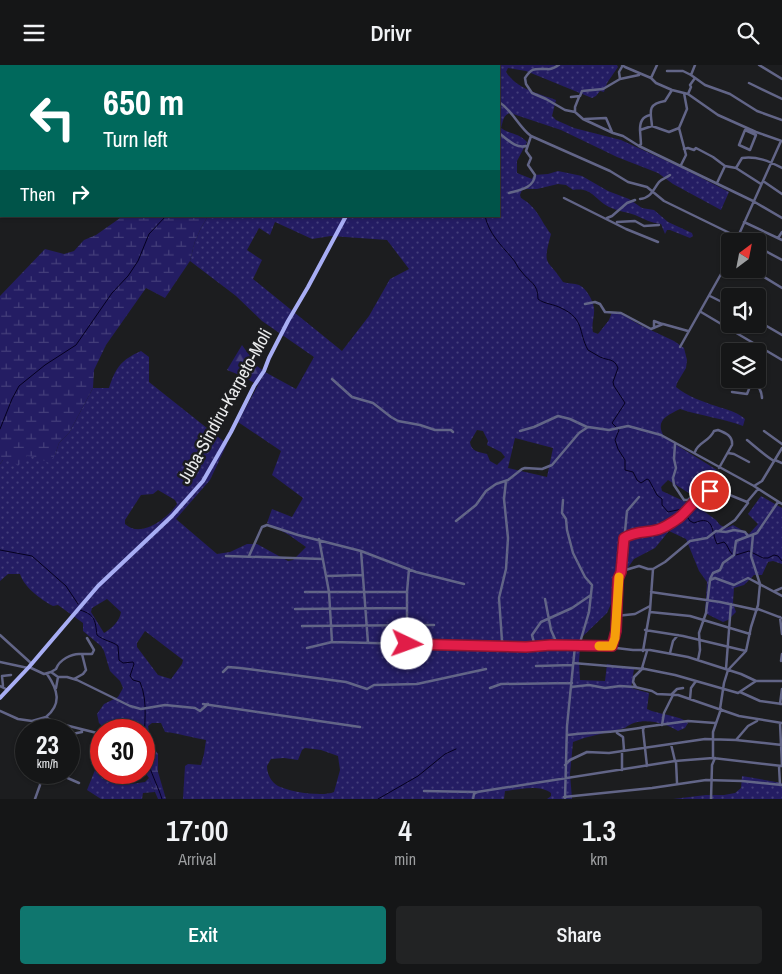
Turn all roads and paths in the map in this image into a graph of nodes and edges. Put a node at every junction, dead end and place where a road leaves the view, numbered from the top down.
1 (559, 65) edge
2 (623, 65) edge
3 (657, 65) edge
4 (696, 65) edge
5 (759, 65) edge
6 (667, 71) dead end
7 (641, 75) junction
8 (692, 75) junction
9 (651, 78) junction
10 (695, 78) junction
11 (620, 79) junction
12 (782, 79) edge
13 (749, 83) dead end
14 (672, 91) junction
15 (684, 93) junction
16 (688, 94) junction
17 (580, 96) junction
18 (571, 97) dead end
19 (782, 99) edge
20 (500, 103) edge
21 (575, 112) junction
22 (650, 115) junction
23 (585, 119) junction
24 (782, 120) edge
25 (652, 126) junction
26 (680, 128) junction
27 (640, 130) junction
28 (745, 130) joint
29 (613, 133) junction
30 (500, 134) edge
31 (531, 136) junction
32 (782, 140) edge
33 (527, 145) junction
34 (639, 147) junction
35 (684, 149) junction
36 (772, 163) junction
37 (681, 165) junction
38 (724, 167) junction
39 (736, 168) junction
40 (782, 168) edge
41 (670, 175) dead end
42 (762, 182) junction
43 (717, 183) junction
44 (509, 193) dead end
45 (653, 193) junction
46 (782, 194) edge
47 (564, 198) dead end
48 (640, 199) dead end
49 (635, 200) dead end
50 (754, 201) junction
51 (345, 217) edge
52 (606, 218) junction
53 (782, 218) edge
54 (615, 222) junction
55 (744, 222) junction
56 (659, 225) dead end
57 (782, 232) edge
58 (729, 233) edge
59 (739, 233) edge
60 (778, 238) junction
61 (782, 240) edge
62 (658, 242) dead end
63 (766, 252) edge
64 (782, 261) edge
65 (721, 275) edge
66 (766, 278) edge
67 (782, 288) edge
68 (710, 296) junction
69 (721, 302) edge
70 (585, 304) dead end
71 (701, 312) junction
72 (663, 324) junction
73 (766, 326) edge
74 (654, 328) junction
75 (688, 331) junction
76 (782, 335) edge
77 (755, 343) edge
78 (680, 347) dead end
79 (766, 349) edge
80 (782, 360) edge
81 (332, 379) dead end
82 (749, 388) edge
83 (759, 388) edge
84 (732, 392) dead end
85 (762, 398) dead end
86 (588, 427) junction
87 (520, 431) dead end
88 (764, 431) dead end
89 (453, 432) dead end
90 (746, 440) dead end
91 (674, 444) junction
92 (782, 446) edge
93 (695, 453) junction
94 (728, 453) junction
95 (774, 461) junction
96 (749, 462) dead end
97 (782, 463) edge
98 (719, 468) junction
99 (506, 481) junction
100 (754, 486) junction
101 (758, 489) junction
102 (639, 497) dead end
103 (697, 498) junction
104 (563, 500) dead end
105 (748, 501) junction
106 (778, 502) junction
107 (782, 504) edge
108 (456, 521) dead end
109 (729, 525) junction
110 (719, 531) junction
111 (725, 532) junction
112 (753, 535) junction
113 (748, 536) junction
114 (624, 538) junction
115 (319, 539) junction
116 (361, 551) junction
117 (226, 556) dead end
118 (249, 556) junction
119 (323, 559) junction
120 (409, 569) junction
121 (653, 569) junction
122 (622, 571) junction
123 (363, 575) junction
124 (326, 576) junction
125 (710, 579) junction
126 (464, 584) dead end
127 (760, 584) junction
128 (782, 588) edge
129 (775, 591) junction
130 (304, 592) dead end
131 (329, 592) junction
132 (364, 592) junction
133 (407, 592) junction
134 (651, 592) junction
135 (591, 595) junction
136 (782, 596) edge
137 (545, 599) dead end
138 (708, 600) junction
139 (731, 604) junction
140 (650, 605) junction
141 (330, 608) junction
142 (407, 608) junction
143 (295, 609) dead end
144 (366, 609) junction
145 (757, 610) junction
146 (650, 612) junction
147 (616, 616) junction
148 (781, 617) edge
149 (549, 618) junction
150 (704, 621) junction
151 (331, 625) junction
152 (367, 625) junction
153 (407, 625) junction
154 (434, 625) dead end
155 (302, 626) dead end
156 (729, 628) junction
157 (646, 630) junction
158 (750, 634) junction
159 (782, 634) edge
160 (0, 635) edge
161 (678, 635) junction
162 (86, 638) dead end
163 (699, 640) junction
164 (332, 642) junction
165 (368, 643) junction
166 (407, 644) junction
167 (511, 646) junction
168 (558, 646) junction
169 (577, 646) junction
170 (612, 646) junction
171 (534, 647) junction
172 (307, 648) dead end
173 (728, 648) junction
174 (645, 651) junction
175 (746, 651) junction
176 (670, 653) junction
177 (82, 654) junction
178 (782, 654) edge
179 (698, 660) junction
180 (781, 661) edge
181 (0, 662) edge
182 (573, 664) junction
183 (536, 666) dead end
184 (29, 667) junction
185 (642, 668) junction
186 (486, 669) dead end
187 (727, 669) junction
188 (51, 672) junction
189 (223, 673) dead end
190 (47, 674) junction
191 (11, 675) dead end
192 (58, 677) junction
193 (74, 679) junction
194 (633, 680) junction
195 (696, 681) junction
196 (756, 681) junction
197 (782, 681) edge
198 (572, 685) junction
199 (1, 686) edge
200 (628, 687) junction
201 (637, 687) junction
202 (490, 688) dead end
203 (682, 688) dead end
204 (56, 689) junction
205 (723, 689) junction
206 (782, 689) edge
207 (8, 690) junction
208 (740, 693) junction
209 (672, 694) junction
210 (0, 698) edge
211 (690, 699) junction
212 (203, 704) dead end
213 (208, 704) junction
214 (781, 704) edge
215 (720, 709) junction
216 (0, 711) edge
217 (46, 717) junction
218 (18, 719) edge
219 (39, 719) edge
220 (759, 720) junction
221 (715, 723) junction
222 (781, 723) edge
223 (662, 725) junction
224 (360, 727) dead end
225 (644, 727) junction
226 (81, 729) junction
227 (80, 732) edge
228 (90, 732) edge
229 (616, 732) junction
230 (567, 735) junction
231 (712, 739) junction
232 (736, 740) junction
233 (671, 744) junction
234 (781, 745) edge
235 (645, 747) junction
236 (623, 750) junction
237 (714, 758) junction
238 (675, 761) junction
239 (565, 765) junction
240 (647, 766) junction
241 (781, 766) edge
242 (622, 770) junction
243 (565, 779) junction
244 (712, 780) junction
245 (677, 783) junction
246 (40, 784) edge
247 (781, 785) edge
248 (424, 791) dead end
249 (475, 793) junction
250 (564, 798) edge
251 (35, 799) edge
252 (473, 799) edge
253 (711, 799) edge

1 - 21 street
2 - 7 street
2 - 11 street
3 - 9 street
4 - 8 street
5 - 12 street
6 - 8 street
7 - 9 street
7 - 11 street
8 - 10 street
9 - 14 street
10 - 16 street
10 - 24 street
11 - 17 street
13 - 19 street
14 - 15 street
14 - 22 street
15 - 16 street
15 - 26 street
16 - 32 street
17 - 18 street
17 - 21 street
20 - 31 street
21 - 23 street
22 - 25 street
22 - 27 street
23 - 29 street
23 - 29 street
25 - 26 street
25 - 27 street
26 - 35 street
27 - 34 street
28 - 28 street
29 - 34 street
30 - 33 street
31 - 33 street
31 - 45 street
32 - 36 street
33 - 44 street
34 - 37 street
35 - 37 street
35 - 38 street
36 - 39 street
36 - 40 street
36 - 42 street
37 - 43 street
38 - 39 street
38 - 43 street
39 - 42 street
41 - 45 street
42 - 46 street
42 - 50 street
43 - 50 street
45 - 48 street
45 - 58 street
47 - 52 street
49 - 52 street
50 - 53 street
50 - 55 street
51 - 184 main road, Juba-Sindiru-Karpeto-Moli
52 - 54 street
54 - 56 street
54 - 62 street
55 - 59 street
55 - 60 street
57 - 60 street
60 - 61 street
63 - 64 street
65 - 68 street
66 - 67 street
68 - 69 street
68 - 71 street
70 - 74 street
71 - 75 street
71 - 77 street
72 - 74 street
72 - 74 street
72 - 75 street
73 - 76 street
75 - 78 street
79 - 80 street
81 - 89 street
82 - 84 street
83 - 85 street
86 - 87 street
86 - 91 street
86 - 99 street
88 - 92 street
90 - 95 street
91 - 93 street
91 - 103 street
92 - 95 street
93 - 94 street
93 - 98 street
94 - 96 street
94 - 98 street
95 - 97 street
95 - 100 street
98 - 100 street
99 - 108 street
99 - 167 street
100 - 101 street
101 - 105 street
101 - 106 street
102 - 114 street
103 - 105 street
103 - 114 street
104 - 135 street
105 - 109 street
106 - 107 street
106 - 112 street
109 - 110 street
109 - 111 street
110 - 111 street
110 - 121 street
111 - 113 street
112 - 113 street
112 - 127 street
113 - 125 street
114 - 122 street
115 - 116 street
115 - 118 street
115 - 119 street
116 - 120 street
116 - 123 street
117 - 118 street
118 - 119 street
119 - 124 street
120 - 126 street
120 - 133 street
121 - 122 street
121 - 134 street
122 - 147 street
123 - 124 street
123 - 132 street
124 - 131 street
125 - 127 street
125 - 138 street
127 - 129 street
127 - 145 street
128 - 129 street
129 - 136 street
130 - 131 street
131 - 132 street
131 - 141 street
132 - 133 street
132 - 144 street
133 - 142 street
134 - 138 street
134 - 140 street
135 - 149 street
135 - 169 street
137 - 149 street
138 - 139 street
138 - 150 street
139 - 145 street
139 - 156 street
140 - 146 street
140 - 147 street
141 - 143 street
141 - 144 street
141 - 151 street
142 - 144 street
142 - 153 street
144 - 152 street
145 - 148 street
145 - 158 street
146 - 150 street
146 - 157 street
147 - 170 street
148 - 159 street
149 - 168 street
149 - 171 street
150 - 156 street
150 - 163 street
151 - 152 street
151 - 155 street
151 - 164 street
152 - 153 street
152 - 165 street
153 - 154 street
153 - 166 street
156 - 158 street
156 - 173 street
157 - 161 street
157 - 174 street
158 - 175 street
160 - 184 street
161 - 163 street
161 - 176 street
162 - 177 street
163 - 173 street
163 - 179 street
164 - 165 street
164 - 172 street
165 - 166 street
166 - 167 street
167 - 171 street
168 - 169 street
168 - 171 street
169 - 170 street
169 - 182 street
170 - 174 street
173 - 175 street
173 - 187 street
174 - 176 street
174 - 185 street
175 - 187 street
176 - 179 street
177 - 188 street
177 - 193 street
178 - 180 street
179 - 187 street
181 - 184 street
182 - 183 street
182 - 185 street
182 - 198 street
184 - 190 street
184 - 207 main road, Juba-Sindiru-Karpeto-Moli
185 - 194 street
185 - 195 street
186 - 189 street
187 - 196 street
187 - 205 street
188 - 190 street
188 - 192 street
190 - 204 street
191 - 199 street
192 - 193 street
192 - 204 street
193 - 213 street
194 - 200 street
194 - 201 street
195 - 205 street
195 - 211 street
196 - 197 street
196 - 208 street
198 - 200 street
198 - 202 street
198 - 230 street
199 - 207 street
200 - 201 street
201 - 209 street
203 - 209 street
204 - 217 street
205 - 208 street
205 - 215 street
206 - 214 street
207 - 210 main road, Juba-Sindiru-Karpeto-Moli
208 - 214 street
209 - 211 street
209 - 223 street
211 - 215 street
212 - 213 street
213 - 224 street
215 - 220 street
215 - 221 street
216 - 218 street
217 - 219 street
217 - 226 street
220 - 222 street
220 - 232 street
221 - 223 street
221 - 231 street
222 - 234 street
223 - 225 street
225 - 229 street
225 - 235 street
226 - 227 street
226 - 228 street
229 - 230 street
229 - 236 street
230 - 239 street
231 - 232 street
231 - 233 street
231 - 237 street
232 - 234 street
233 - 235 street
233 - 238 street
234 - 241 street
235 - 236 street
235 - 240 street
236 - 239 street
236 - 242 street
237 - 238 street
237 - 241 street
237 - 244 street
238 - 240 street
238 - 245 street
239 - 243 street
240 - 242 street
241 - 247 street
242 - 243 street
243 - 249 street
243 - 250 street
244 - 245 street
244 - 247 street
244 - 253 street
245 - 250 street
246 - 251 street
248 - 249 street
249 - 252 street

